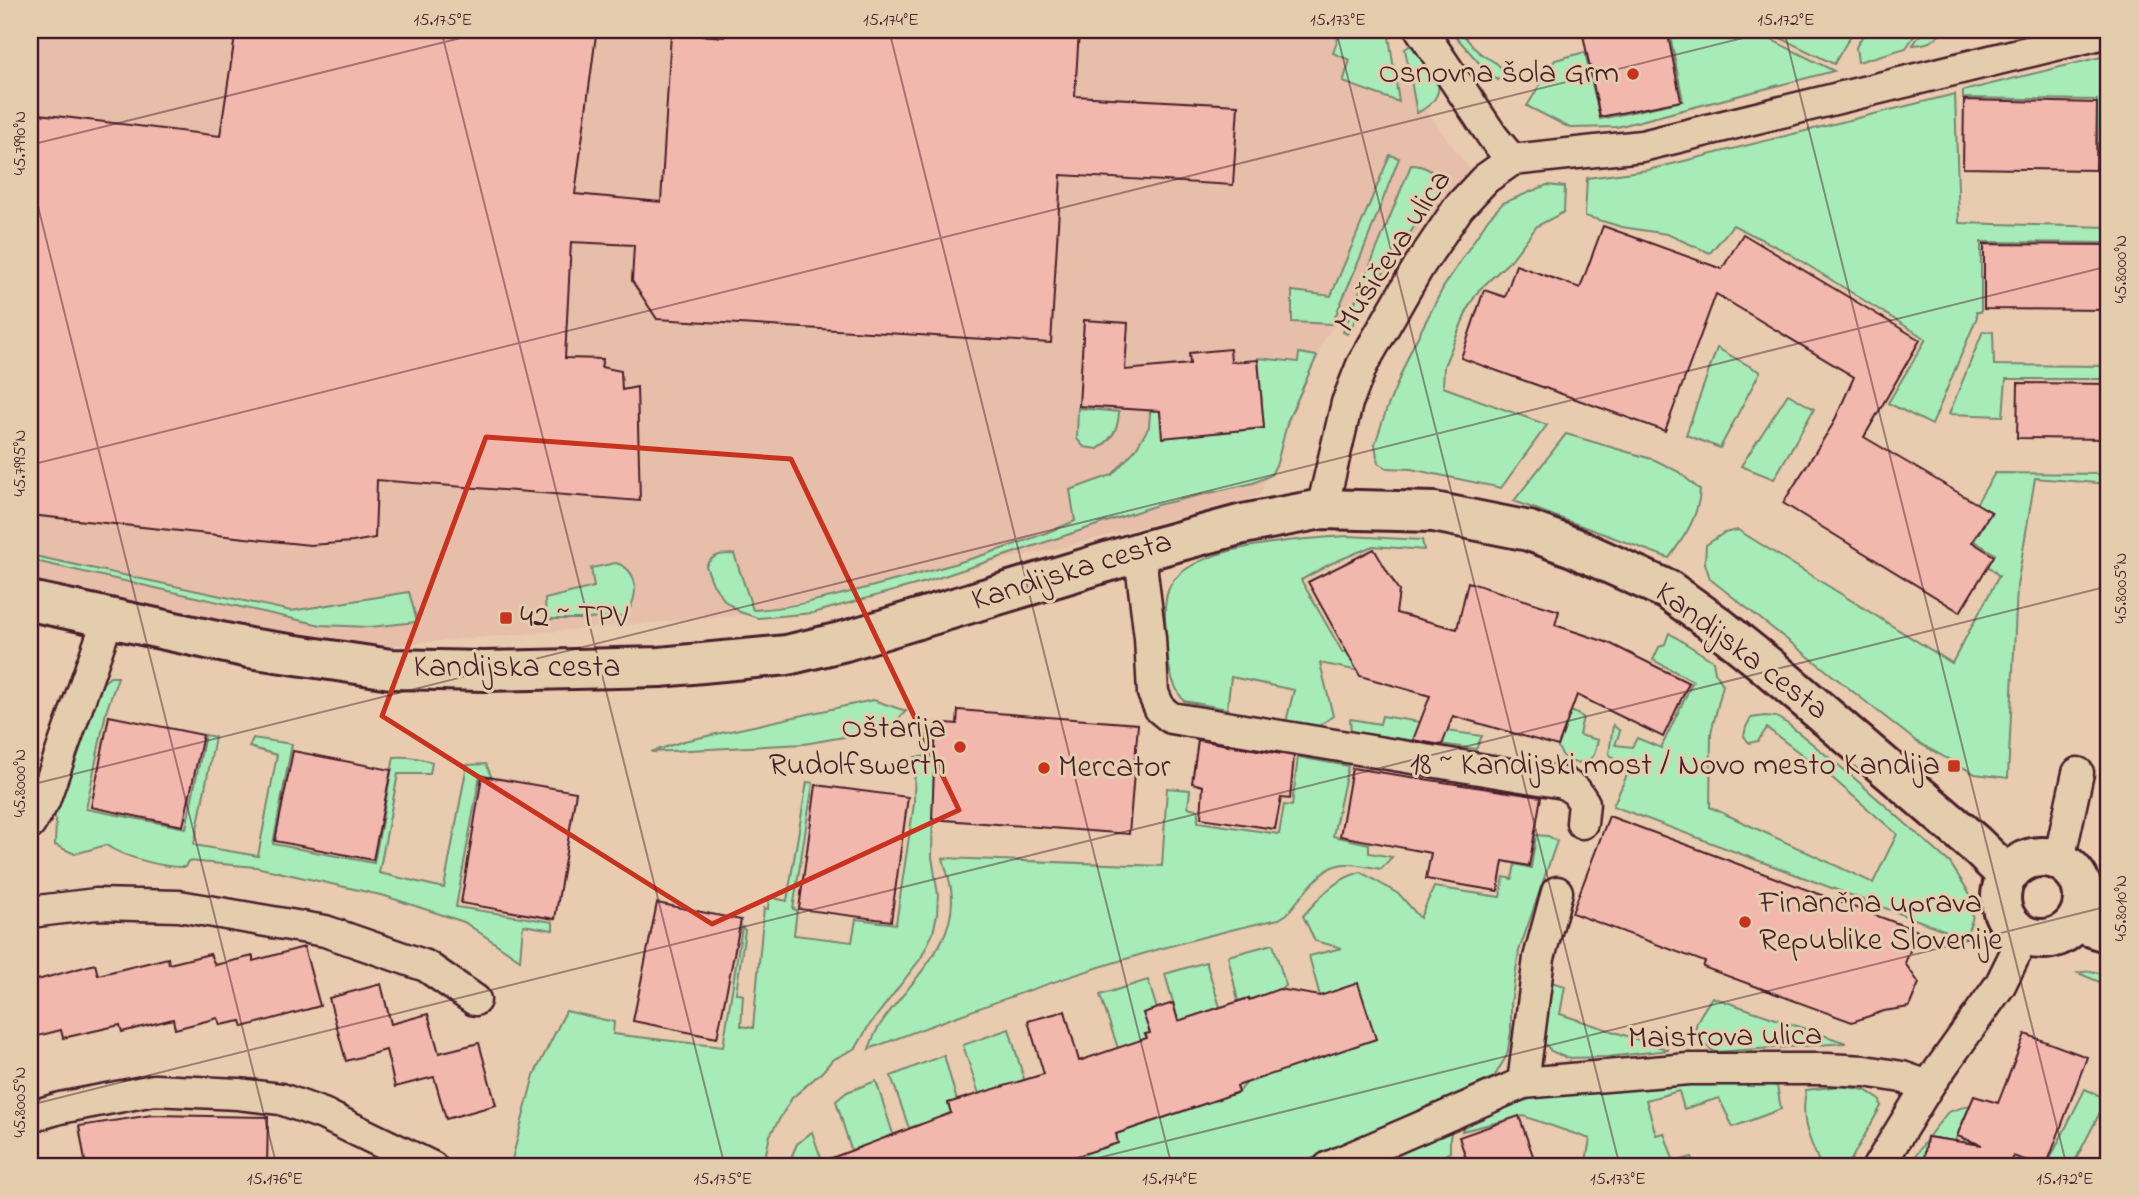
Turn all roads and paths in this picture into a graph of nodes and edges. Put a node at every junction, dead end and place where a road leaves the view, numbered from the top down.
1 (1421, 30) edge
2 (2109, 32) edge
3 (1512, 160) junction
4 (1322, 509) junction
5 (1143, 551) junction
6 (30, 601) edge
7 (108, 620) junction
8 (2078, 773) dead end
9 (1582, 823) dead end
10 (30, 824) edge
11 (2059, 860) junction
12 (2007, 875) junction
13 (1557, 892) dead end
14 (30, 912) edge
15 (2093, 928) edge
16 (2024, 936) junction
17 (475, 1000) dead end
18 (1523, 1083) junction
19 (1928, 1086) junction
20 (30, 1117) edge
21 (432, 1167) edge
22 (1329, 1167) edge
23 (1878, 1167) edge

1 - 3 street
2 - 3 street
3 - 4 street, Mušičeva ulica
4 - 5 main road, Kandijska cesta
4 - 12 main road, Kandijska cesta
5 - 7 main road, Kandijska cesta
5 - 9 street
6 - 7 main road, Kandijska cesta
7 - 10 street
8 - 11 street
11 - 12 main road
11 - 15 main road
12 - 16 main road
13 - 18 street
14 - 17 street
15 - 16 main road
16 - 19 street
18 - 19 street, Maistrova ulica
18 - 22 street, Maistrova ulica
19 - 23 street
20 - 21 street

